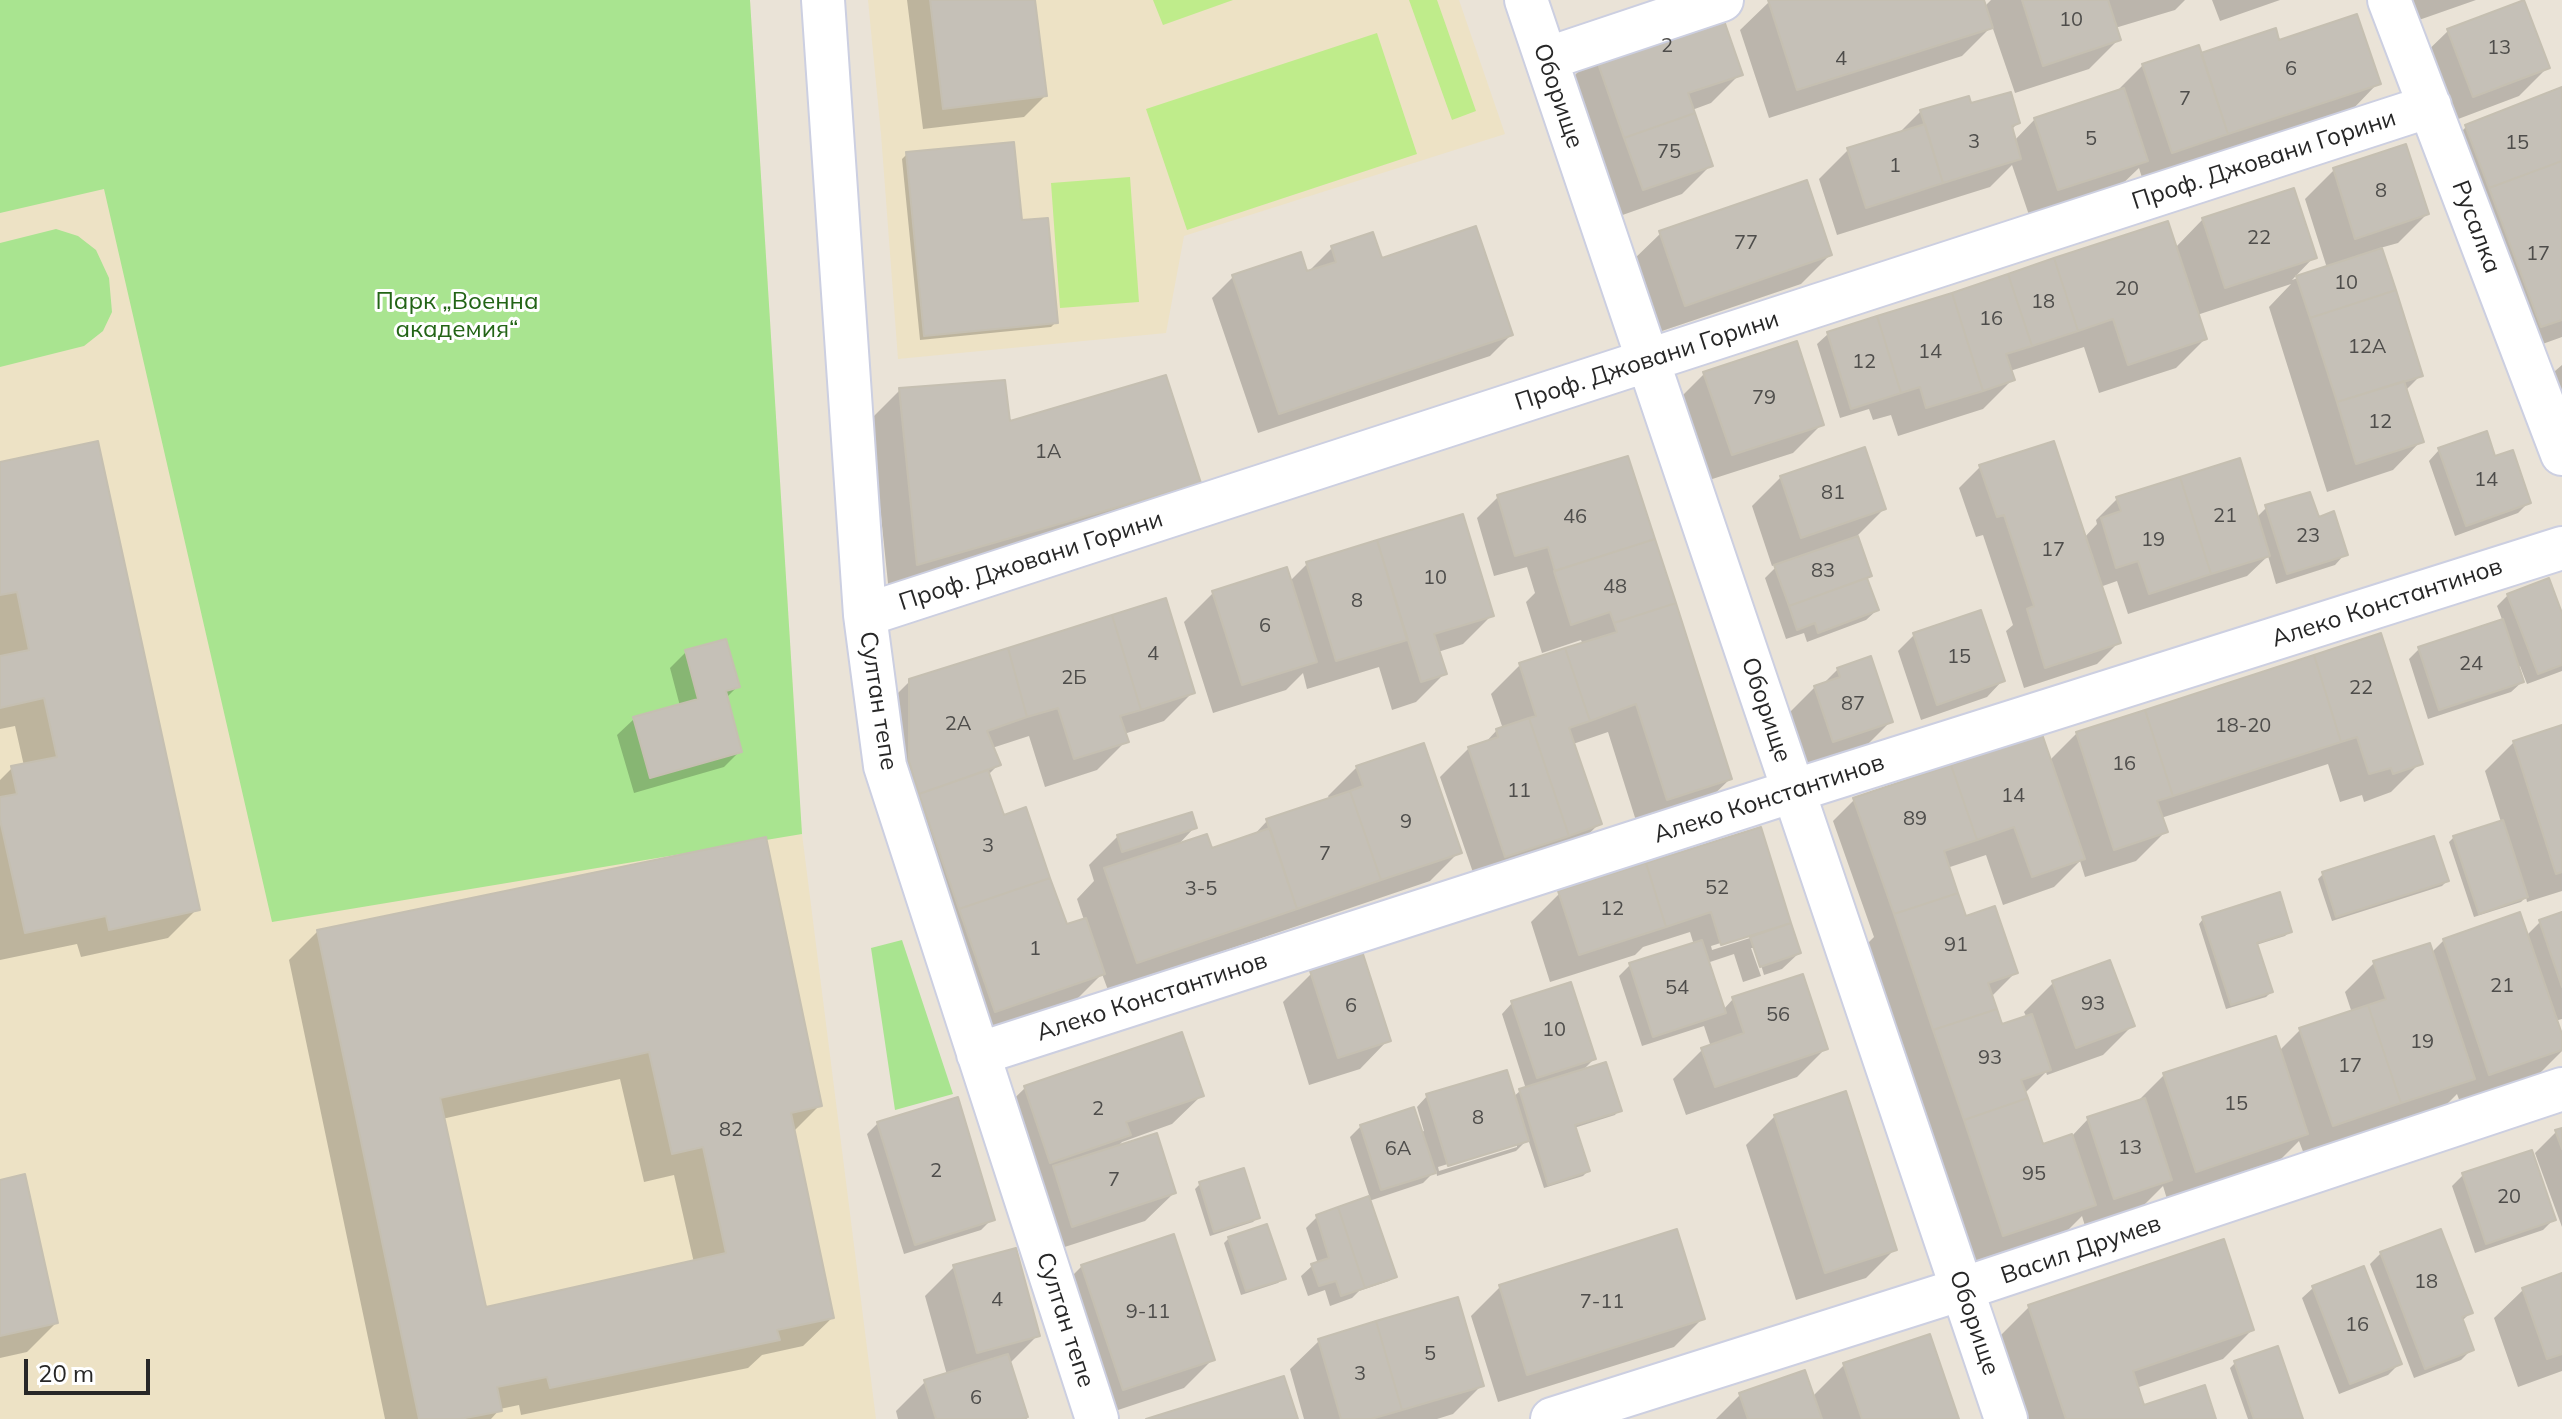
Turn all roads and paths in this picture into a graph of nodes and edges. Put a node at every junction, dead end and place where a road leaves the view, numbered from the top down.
1 (823, 0) edge
2 (1526, 0) edge
3 (1722, 0) edge
4 (2389, 0) edge
5 (1546, 59) junction
6 (2430, 106) junction
7 (1648, 361) junction
8 (2562, 454) edge
9 (2562, 548) edge
10 (865, 615) junction
11 (1793, 791) junction
12 (978, 1054) junction
13 (2562, 1089) edge
14 (1962, 1289) junction
15 (1097, 1419) edge
16 (1552, 1419) edge
17 (2006, 1419) edge

1 - 10 street, Султан тепе
2 - 5 street, Оборище
3 - 5 street
4 - 6 street, Русалка
5 - 7 street, Оборище
6 - 7 street, Проф. Джовани Горини
6 - 8 street, Русалка
7 - 10 street, Проф. Джовани Горини
7 - 11 street, Оборище
9 - 11 street, Алеко Константинов
10 - 12 street, Султан тепе
11 - 12 street, Алеко Константинов
11 - 14 street, Оборище
12 - 15 street, Султан тепе
13 - 14 street, Васил Друмев
14 - 16 street, Васил Друмев
14 - 17 street, Оборище

